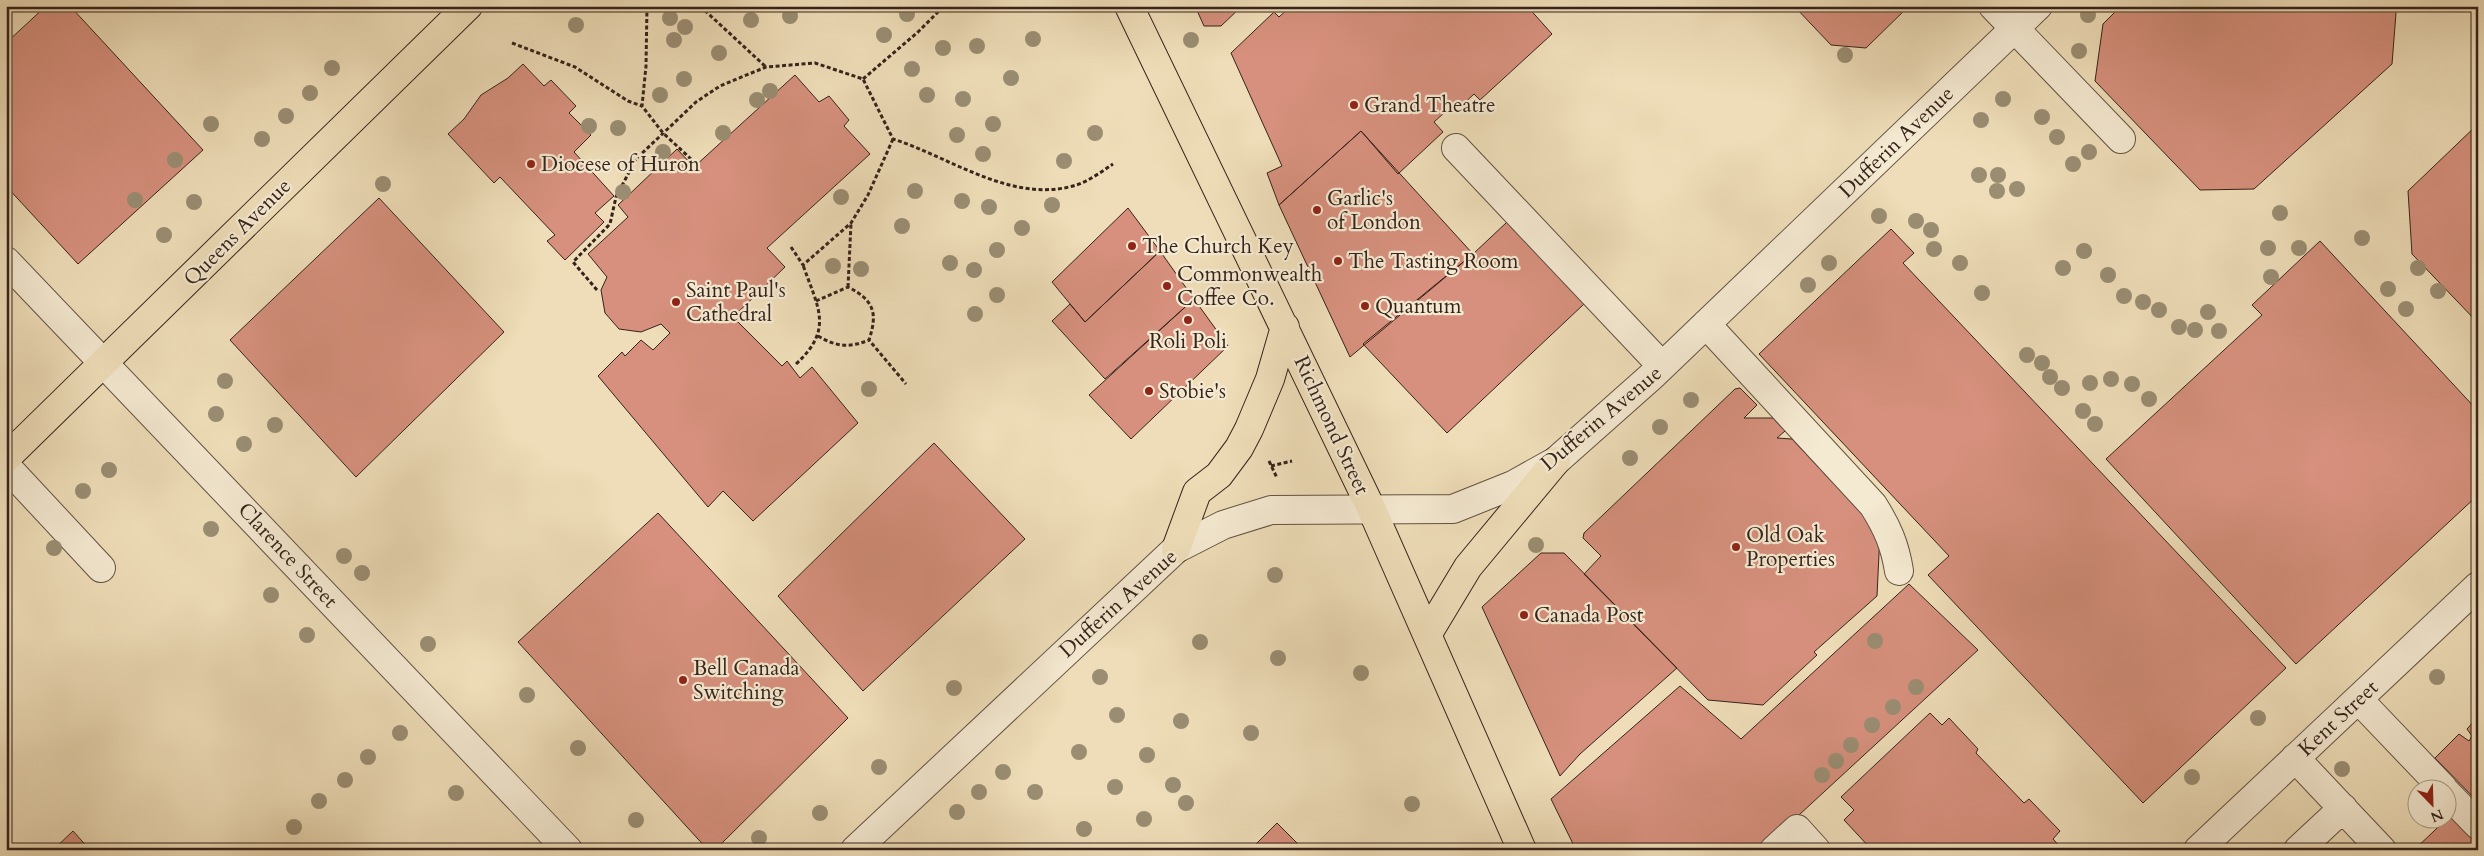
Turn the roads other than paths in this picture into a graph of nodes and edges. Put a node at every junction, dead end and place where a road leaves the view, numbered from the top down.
1 (468, 6) edge
2 (1129, 6) edge
3 (1993, 6) edge
4 (2038, 6) edge
5 (2014, 29) junction
6 (2122, 139) dead end
7 (1456, 148) dead end
8 (6, 261) edge
9 (1706, 324) junction
10 (1285, 327) junction
11 (105, 362) junction
12 (1662, 366) junction
13 (6, 458) edge
14 (1556, 461) junction
15 (6, 466) edge
16 (1372, 510) junction
17 (1176, 549) junction
18 (101, 568) dead end
19 (1899, 571) dead end
20 (2478, 586) edge
21 (1427, 635) junction
22 (2358, 699) junction
23 (2295, 758) junction
24 (2433, 778) edge
25 (2456, 802) edge
26 (2343, 808) junction
27 (2478, 825) edge
28 (568, 850) edge
29 (855, 850) edge
30 (1522, 850) edge
31 (1774, 850) edge
32 (1816, 850) edge
33 (2198, 850) edge
34 (2298, 850) edge
35 (2382, 850) edge

1 - 11 main road, Queens Avenue
2 - 10 main road, Richmond Street
3 - 5 street
4 - 5 street, Dufferin Avenue
5 - 6 street
5 - 9 street, Dufferin Avenue
7 - 12 street
8 - 11 street, Clarence Street
9 - 12 street, Dufferin Avenue
9 - 19 street
10 - 16 main road, Richmond Street
10 - 17 main road
11 - 13 main road, Queens Avenue
11 - 28 street, Clarence Street
12 - 14 street, Dufferin Avenue
14 - 16 street, Dufferin Avenue
14 - 21 main road
15 - 18 street
16 - 17 street, Dufferin Avenue
16 - 21 main road, Richmond Street
17 - 29 street, Dufferin Avenue
20 - 22 street, Kent Street
21 - 30 main road, Richmond Street
22 - 23 street, Kent Street
22 - 24 street
23 - 26 street
23 - 33 street, Kent Street
25 - 27 street
26 - 34 street
26 - 35 street
31 - 32 street

